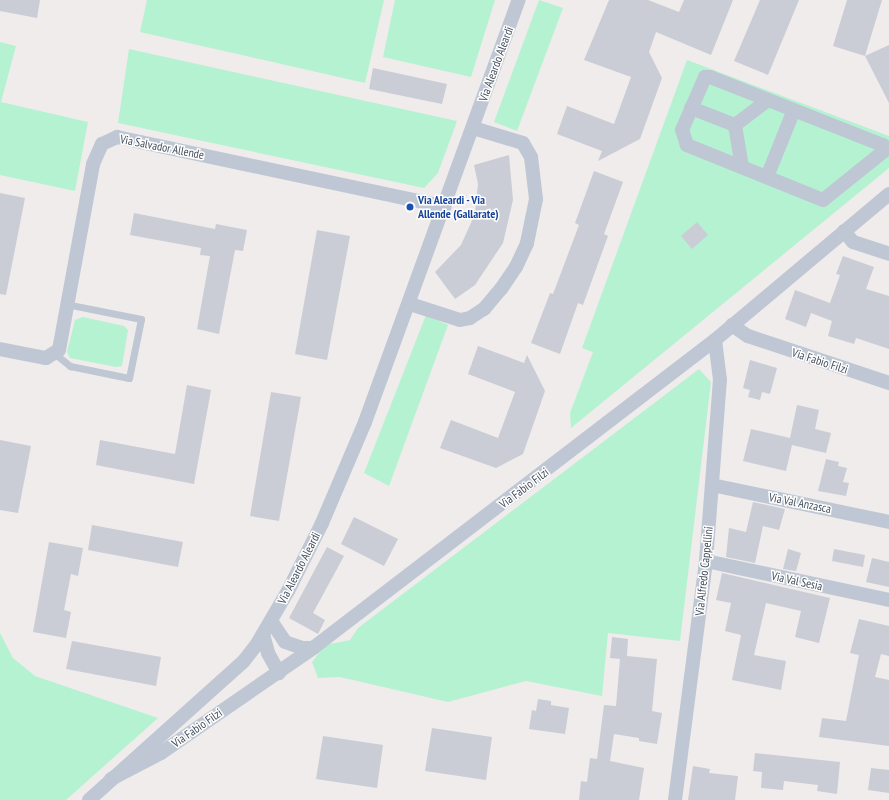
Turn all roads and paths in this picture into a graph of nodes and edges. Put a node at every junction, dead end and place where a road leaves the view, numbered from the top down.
1 (519, 0) edge
2 (768, 100) junction
3 (691, 108) junction
4 (794, 110) junction
5 (736, 125) junction
6 (473, 128) junction
7 (742, 167) junction
8 (767, 177) junction
9 (889, 194) edge
10 (445, 207) junction
11 (844, 231) junction
12 (889, 254) edge
13 (66, 304) junction
14 (410, 304) junction
15 (732, 325) junction
16 (715, 340) junction
17 (0, 349) edge
18 (54, 353) junction
19 (889, 383) edge
20 (712, 485) junction
21 (889, 522) edge
22 (706, 561) junction
23 (889, 600) edge
24 (271, 621) junction
25 (263, 634) junction
26 (285, 642) junction
27 (313, 648) junction
28 (279, 673) junction
29 (111, 779) junction
30 (89, 800) edge
31 (675, 800) edge

1 - 6 street, Via Aleardo Aleardi
2 - 3 street
2 - 4 street
2 - 5 street
3 - 5 street
3 - 7 street
4 - 8 street
4 - 8 street
5 - 7 street
6 - 10 street, Via Aleardo Aleardi
6 - 14 street
7 - 8 street
9 - 11 street, Via Fabio Filzi
10 - 13 street, Via Salvador Allende
10 - 14 street, Via Aleardo Aleardi
11 - 12 street
11 - 15 street, Via Fabio Filzi
13 - 18 street, Via Salvador Allende
13 - 18 lane
14 - 24 street, Via Aleardo Aleardi
15 - 16 street, Via Fabio Filzi
15 - 19 street, Via Fabio Filzi
16 - 20 street, Via Alfredo Cappellini
16 - 27 street, Via Fabio Filzi
17 - 18 street
20 - 21 street, Via Val Anzasca
20 - 22 street, Via Alfredo Cappellini
22 - 23 street, Via Val Sesia
22 - 31 street, Via Alfredo Cappellini
24 - 25 street, Via Aleardo Aleardi
24 - 26 street
25 - 28 street
25 - 29 street, Via Aleardo Aleardi
26 - 27 street
26 - 28 street
27 - 28 street, Via Fabio Filzi
28 - 29 street, Via Fabio Filzi
29 - 30 street

